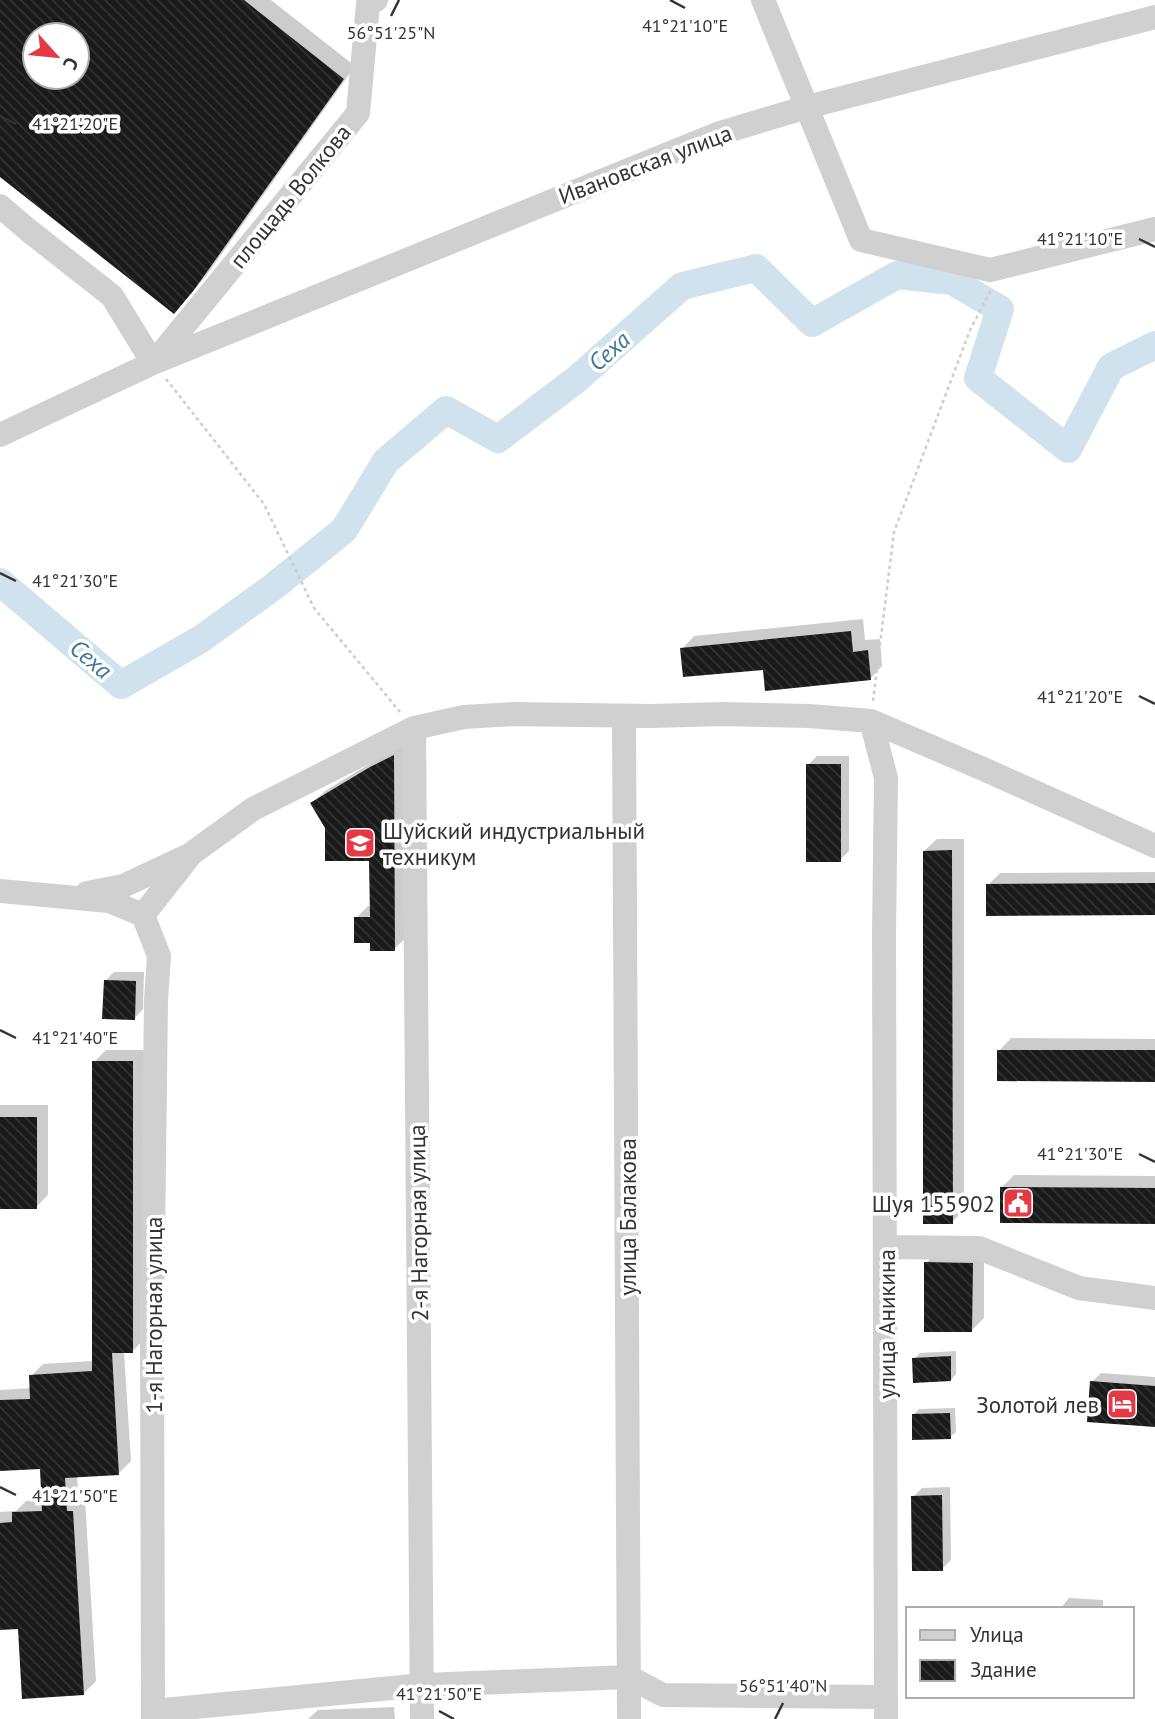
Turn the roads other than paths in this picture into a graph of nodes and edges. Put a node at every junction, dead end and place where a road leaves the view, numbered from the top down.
1 (764, 0) edge
2 (372, 2) edge
3 (1155, 17) edge
4 (807, 107) junction
5 (0, 206) edge
6 (1155, 229) edge
7 (153, 363) junction
8 (0, 435) edge
9 (624, 716) junction
10 (871, 721) junction
11 (414, 728) junction
12 (1155, 846) edge
13 (191, 854) junction
14 (0, 891) edge
15 (65, 897) junction
16 (143, 915) junction
17 (886, 1247) junction
18 (1155, 1298) edge
19 (629, 1677) junction
20 (423, 1685) junction
21 (886, 1708) edge
22 (153, 1715) edge
23 (422, 1719) edge
24 (629, 1719) edge

1 - 4 street
2 - 7 street, площадь Волкова
3 - 4 street, Ивановская улица
4 - 6 street
4 - 7 street, Ивановская улица
5 - 7 street
7 - 8 street, Ивановская улица
9 - 10 street
9 - 11 street
9 - 19 street, улица Балакова
10 - 12 street
10 - 17 street, улица Аникина
11 - 13 street
11 - 20 street, 2-я Нагорная улица
13 - 15 street
13 - 16 street
14 - 15 street
15 - 16 street
16 - 22 street, 1-я Нагорная улица
17 - 18 street
17 - 21 street, улица Аникина
19 - 20 street
19 - 21 street
19 - 24 street, улица Балакова
20 - 22 street
20 - 23 street, 2-я Нагорная улица

